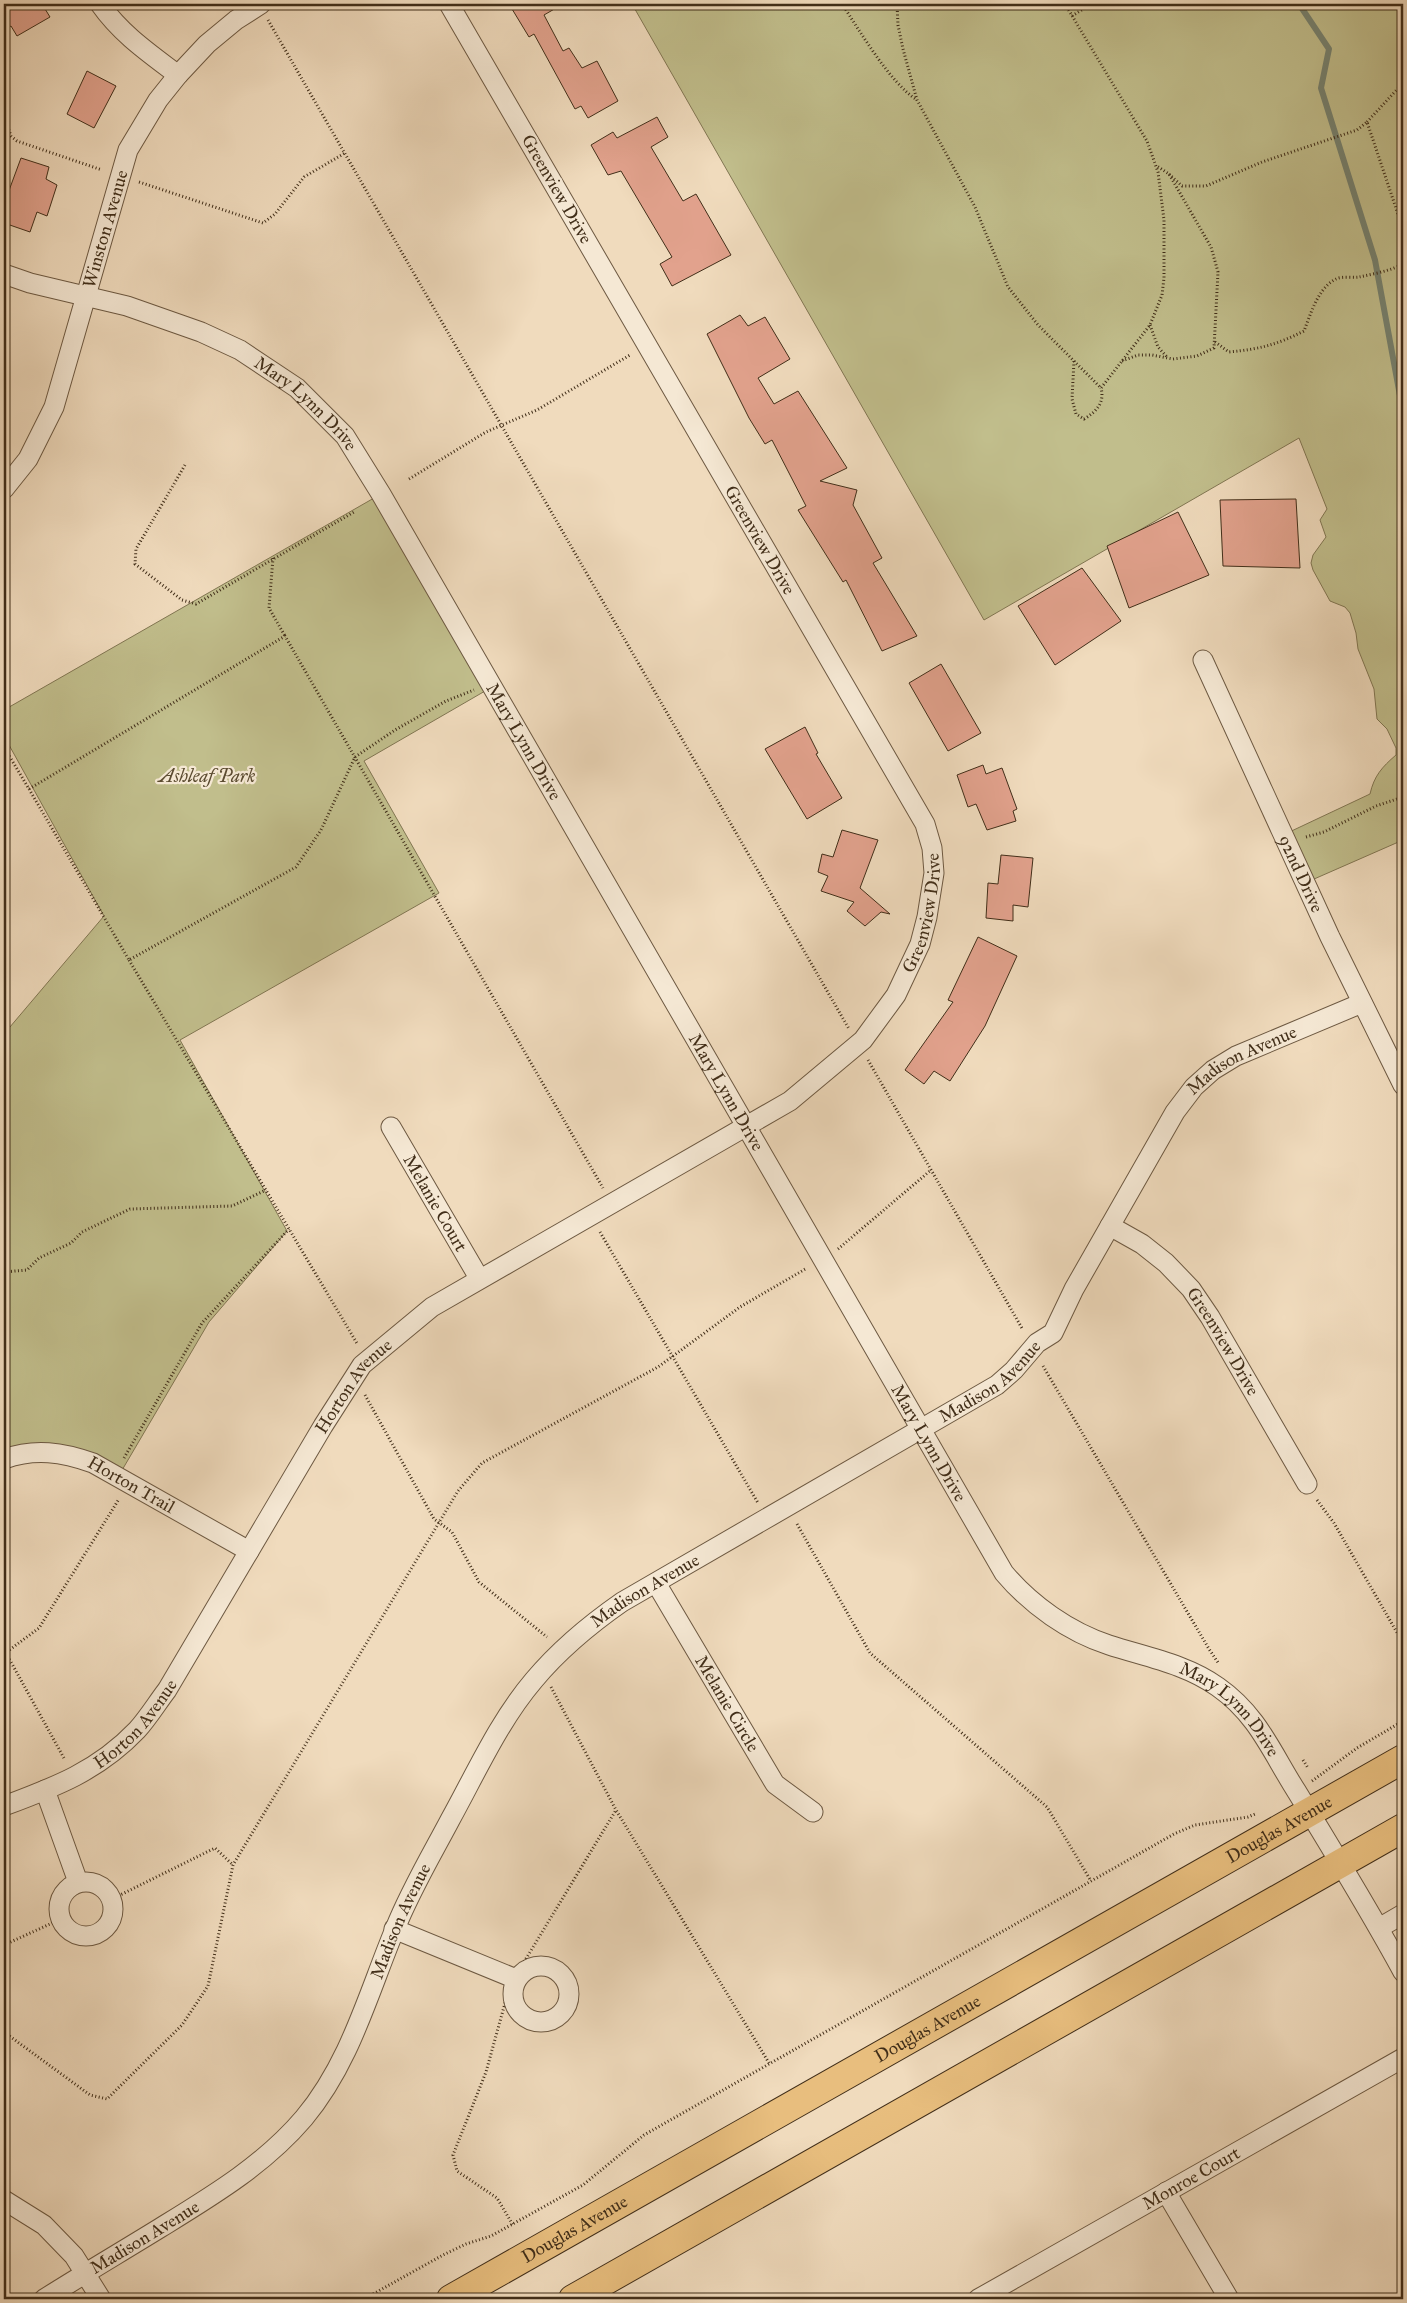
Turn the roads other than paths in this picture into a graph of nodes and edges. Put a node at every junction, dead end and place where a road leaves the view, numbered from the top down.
1 (100, 4) edge
2 (260, 4) edge
3 (449, 4) edge
4 (178, 74) junction
5 (4, 274) edge
6 (86, 296) junction
7 (4, 489) edge
8 (1203, 660) dead end
9 (1362, 1003) junction
10 (820, 1077) joint
11 (1403, 1085) edge
12 (746, 1126) junction
13 (391, 1127) dead end
14 (1110, 1226) junction
15 (479, 1278) junction
16 (921, 1430) junction
17 (4, 1459) edge
18 (1307, 1484) road end
19 (249, 1551) junction
20 (656, 1583) junction
21 (1403, 1759) edge
22 (45, 1790) junction
23 (4, 1806) edge
24 (813, 1812) dead end
25 (1309, 1812) junction
26 (1403, 1828) edge
27 (1341, 1864) junction
28 (78, 1882) junction
29 (1403, 1914) edge
30 (1379, 1928) junction
31 (394, 1929) junction
32 (1403, 1972) edge
33 (515, 1978) road end
34 (1403, 2058) edge
35 (1166, 2192) junction
36 (4, 2200) edge
37 (86, 2273) junction
38 (44, 2299) edge
39 (101, 2299) edge
40 (451, 2299) edge
41 (573, 2299) edge
42 (978, 2299) edge
43 (1229, 2299) edge

1 - 4 street
2 - 4 street, Winston Avenue
3 - 10 street, Greenview Drive
4 - 6 street, Winston Avenue
5 - 6 street, Mary Lynn Drive
6 - 7 street, Winston Avenue
6 - 12 street, Mary Lynn Drive
8 - 9 street, 92nd Drive
9 - 11 street, 92nd Drive
9 - 14 street, Madison Avenue
10 - 12 street, Horton Avenue
12 - 15 street, Horton Avenue
12 - 16 street, Mary Lynn Drive
13 - 15 street, Melanie Court
14 - 16 street, Madison Avenue
14 - 18 street, Greenview Drive
15 - 19 street, Horton Avenue
16 - 20 street, Madison Avenue
16 - 25 street, Mary Lynn Drive
17 - 19 street, Horton Trail
19 - 22 street, Horton Avenue
20 - 24 street, Melanie Circle
20 - 31 street, Madison Avenue
21 - 25 main road, Douglas Avenue
22 - 23 street, Horton Avenue
22 - 28 street
25 - 27 street, Mary Lynn Drive
25 - 40 main road, Douglas Avenue
26 - 27 main road
27 - 30 street, Mary Lynn Drive
27 - 41 main road
28 - 28 street
29 - 30 street
30 - 32 street, Mary Lynn Drive
31 - 33 street
31 - 37 street, Madison Avenue
34 - 35 street, Monroe Court
35 - 42 street, Monroe Court
35 - 43 street
36 - 37 street
37 - 38 street, Madison Avenue
37 - 39 street

